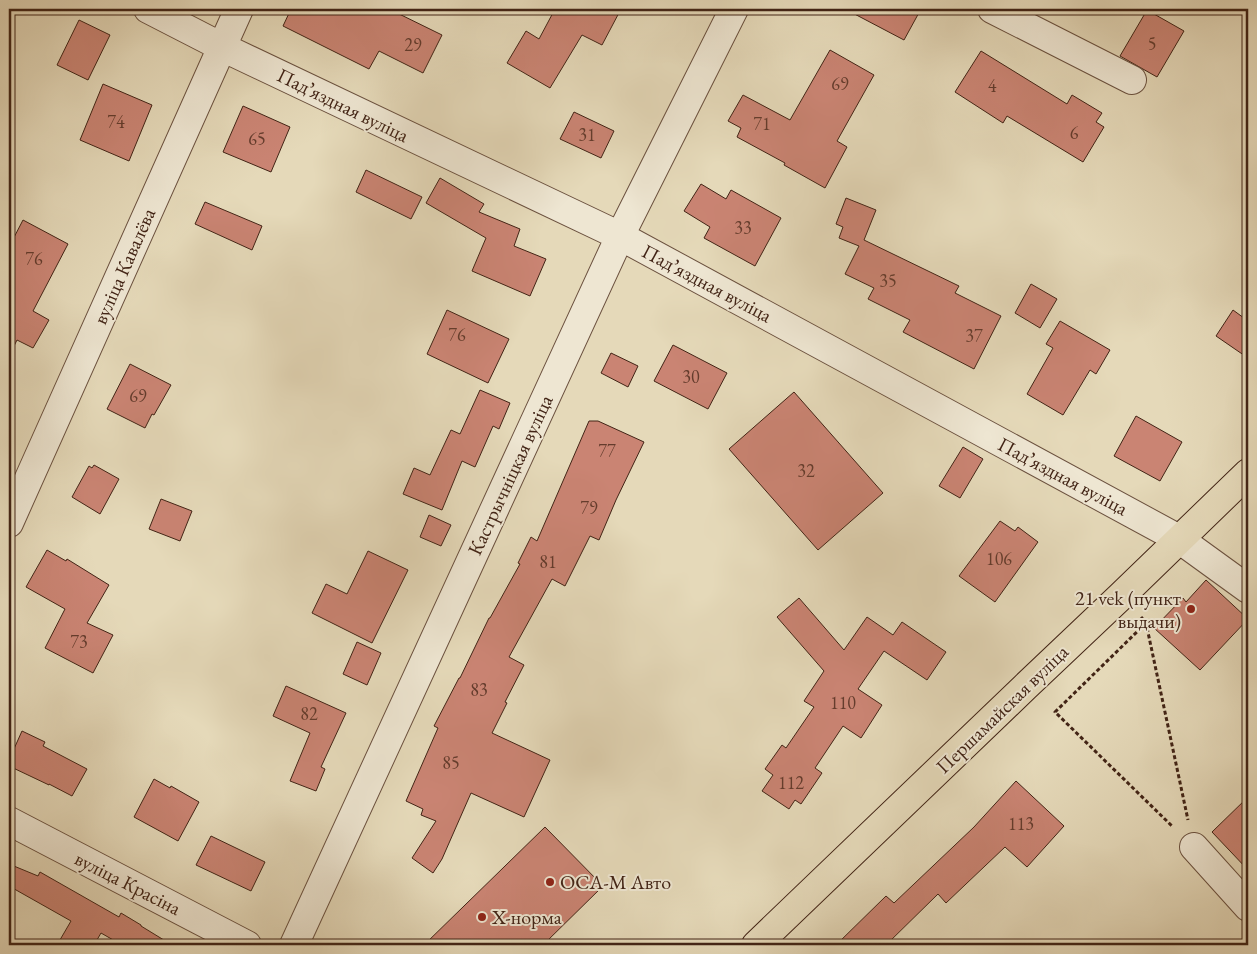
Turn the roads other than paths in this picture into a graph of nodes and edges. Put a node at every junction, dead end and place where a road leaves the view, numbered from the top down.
1 (148, 9) edge
2 (239, 9) edge
3 (734, 9) edge
4 (992, 9) edge
5 (222, 47) junction
6 (1132, 80) dead end
7 (620, 236) junction
8 (1248, 473) edge
9 (9, 523) edge
10 (1179, 539) junction
11 (1248, 589) edge
12 (9, 821) edge
13 (1194, 847) road end
14 (1248, 907) edge
15 (247, 945) edge
16 (294, 945) edge
17 (756, 945) edge

1 - 5 street, Падʼяздная вуліца
2 - 5 street, вуліца Кавалёва
3 - 7 street, Кастрычніцкая вуліца
4 - 6 street
5 - 7 street, Падʼяздная вуліца
5 - 9 street, вуліца Кавалёва
7 - 10 street, Падʼяздная вуліца
7 - 16 street, Кастрычніцкая вуліца
8 - 10 main road, Першамайская вуліца
10 - 11 street, Падʼяздная вуліца
10 - 17 main road, Першамайская вуліца
12 - 15 street, вуліца Красіна
13 - 14 street

